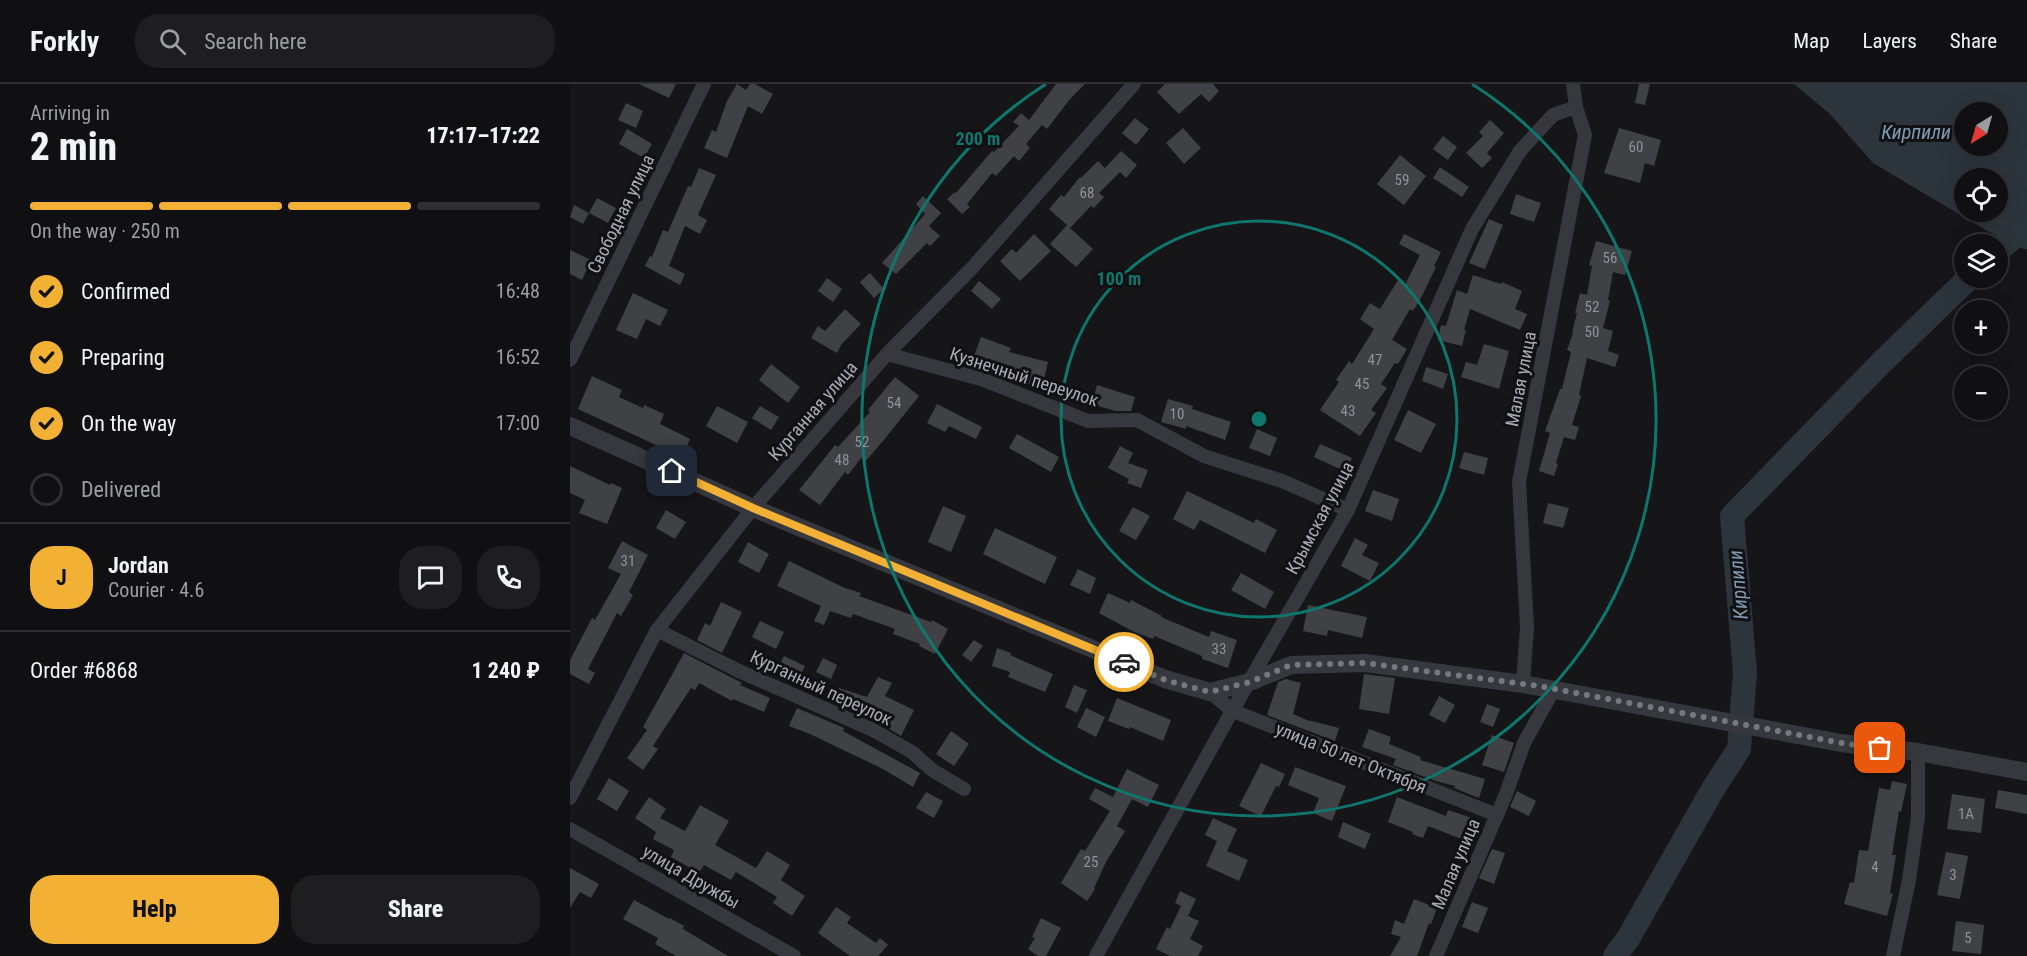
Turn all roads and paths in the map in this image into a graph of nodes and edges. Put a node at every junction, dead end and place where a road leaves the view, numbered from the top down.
1 (704, 84) edge
2 (1134, 84) edge
3 (1573, 84) edge
4 (1576, 107) junction
5 (887, 354) junction
6 (570, 360) edge
7 (570, 426) edge
8 (753, 508) junction
9 (1348, 510) junction
10 (657, 630) junction
11 (1250, 682) junction
12 (1523, 684) junction
13 (1554, 689) junction
14 (1210, 692) junction
15 (1233, 711) junction
16 (1918, 752) junction
17 (2027, 772) edge
18 (964, 789) dead end
19 (570, 798) edge
20 (1497, 815) junction
21 (570, 829) edge
22 (794, 956) edge
23 (1096, 956) edge
24 (1436, 956) edge
25 (1893, 956) edge

1 - 6 street, Свободная улица
2 - 5 street, Курганная улица
3 - 4 street, Малая улица
4 - 9 street, Крымская улица
4 - 12 street, Малая улица
5 - 8 street, Курганная улица
5 - 9 street, Кузнечный переулок
7 - 8 street, улица 50 лет Октября
8 - 10 street, Курганная улица
8 - 14 street, улица 50 лет Октября
9 - 11 street, Крымская улица
10 - 18 street, Курганный переулок
10 - 19 street, Курганная улица
11 - 12 street, улица 50 лет Октября
11 - 14 street, улица 50 лет Октября
11 - 15 street, Крымская улица
12 - 13 street, улица 50 лет Октября
13 - 16 street, улица 50 лет Октября
13 - 20 street, Малая улица
14 - 15 street, улица 50 лет Октября
15 - 20 street, улица 50 лет Октября
15 - 23 street, Крымская улица
16 - 17 street, улица 50 лет Октября
16 - 25 street
20 - 24 street, Малая улица
21 - 22 street, улица Дружбы

